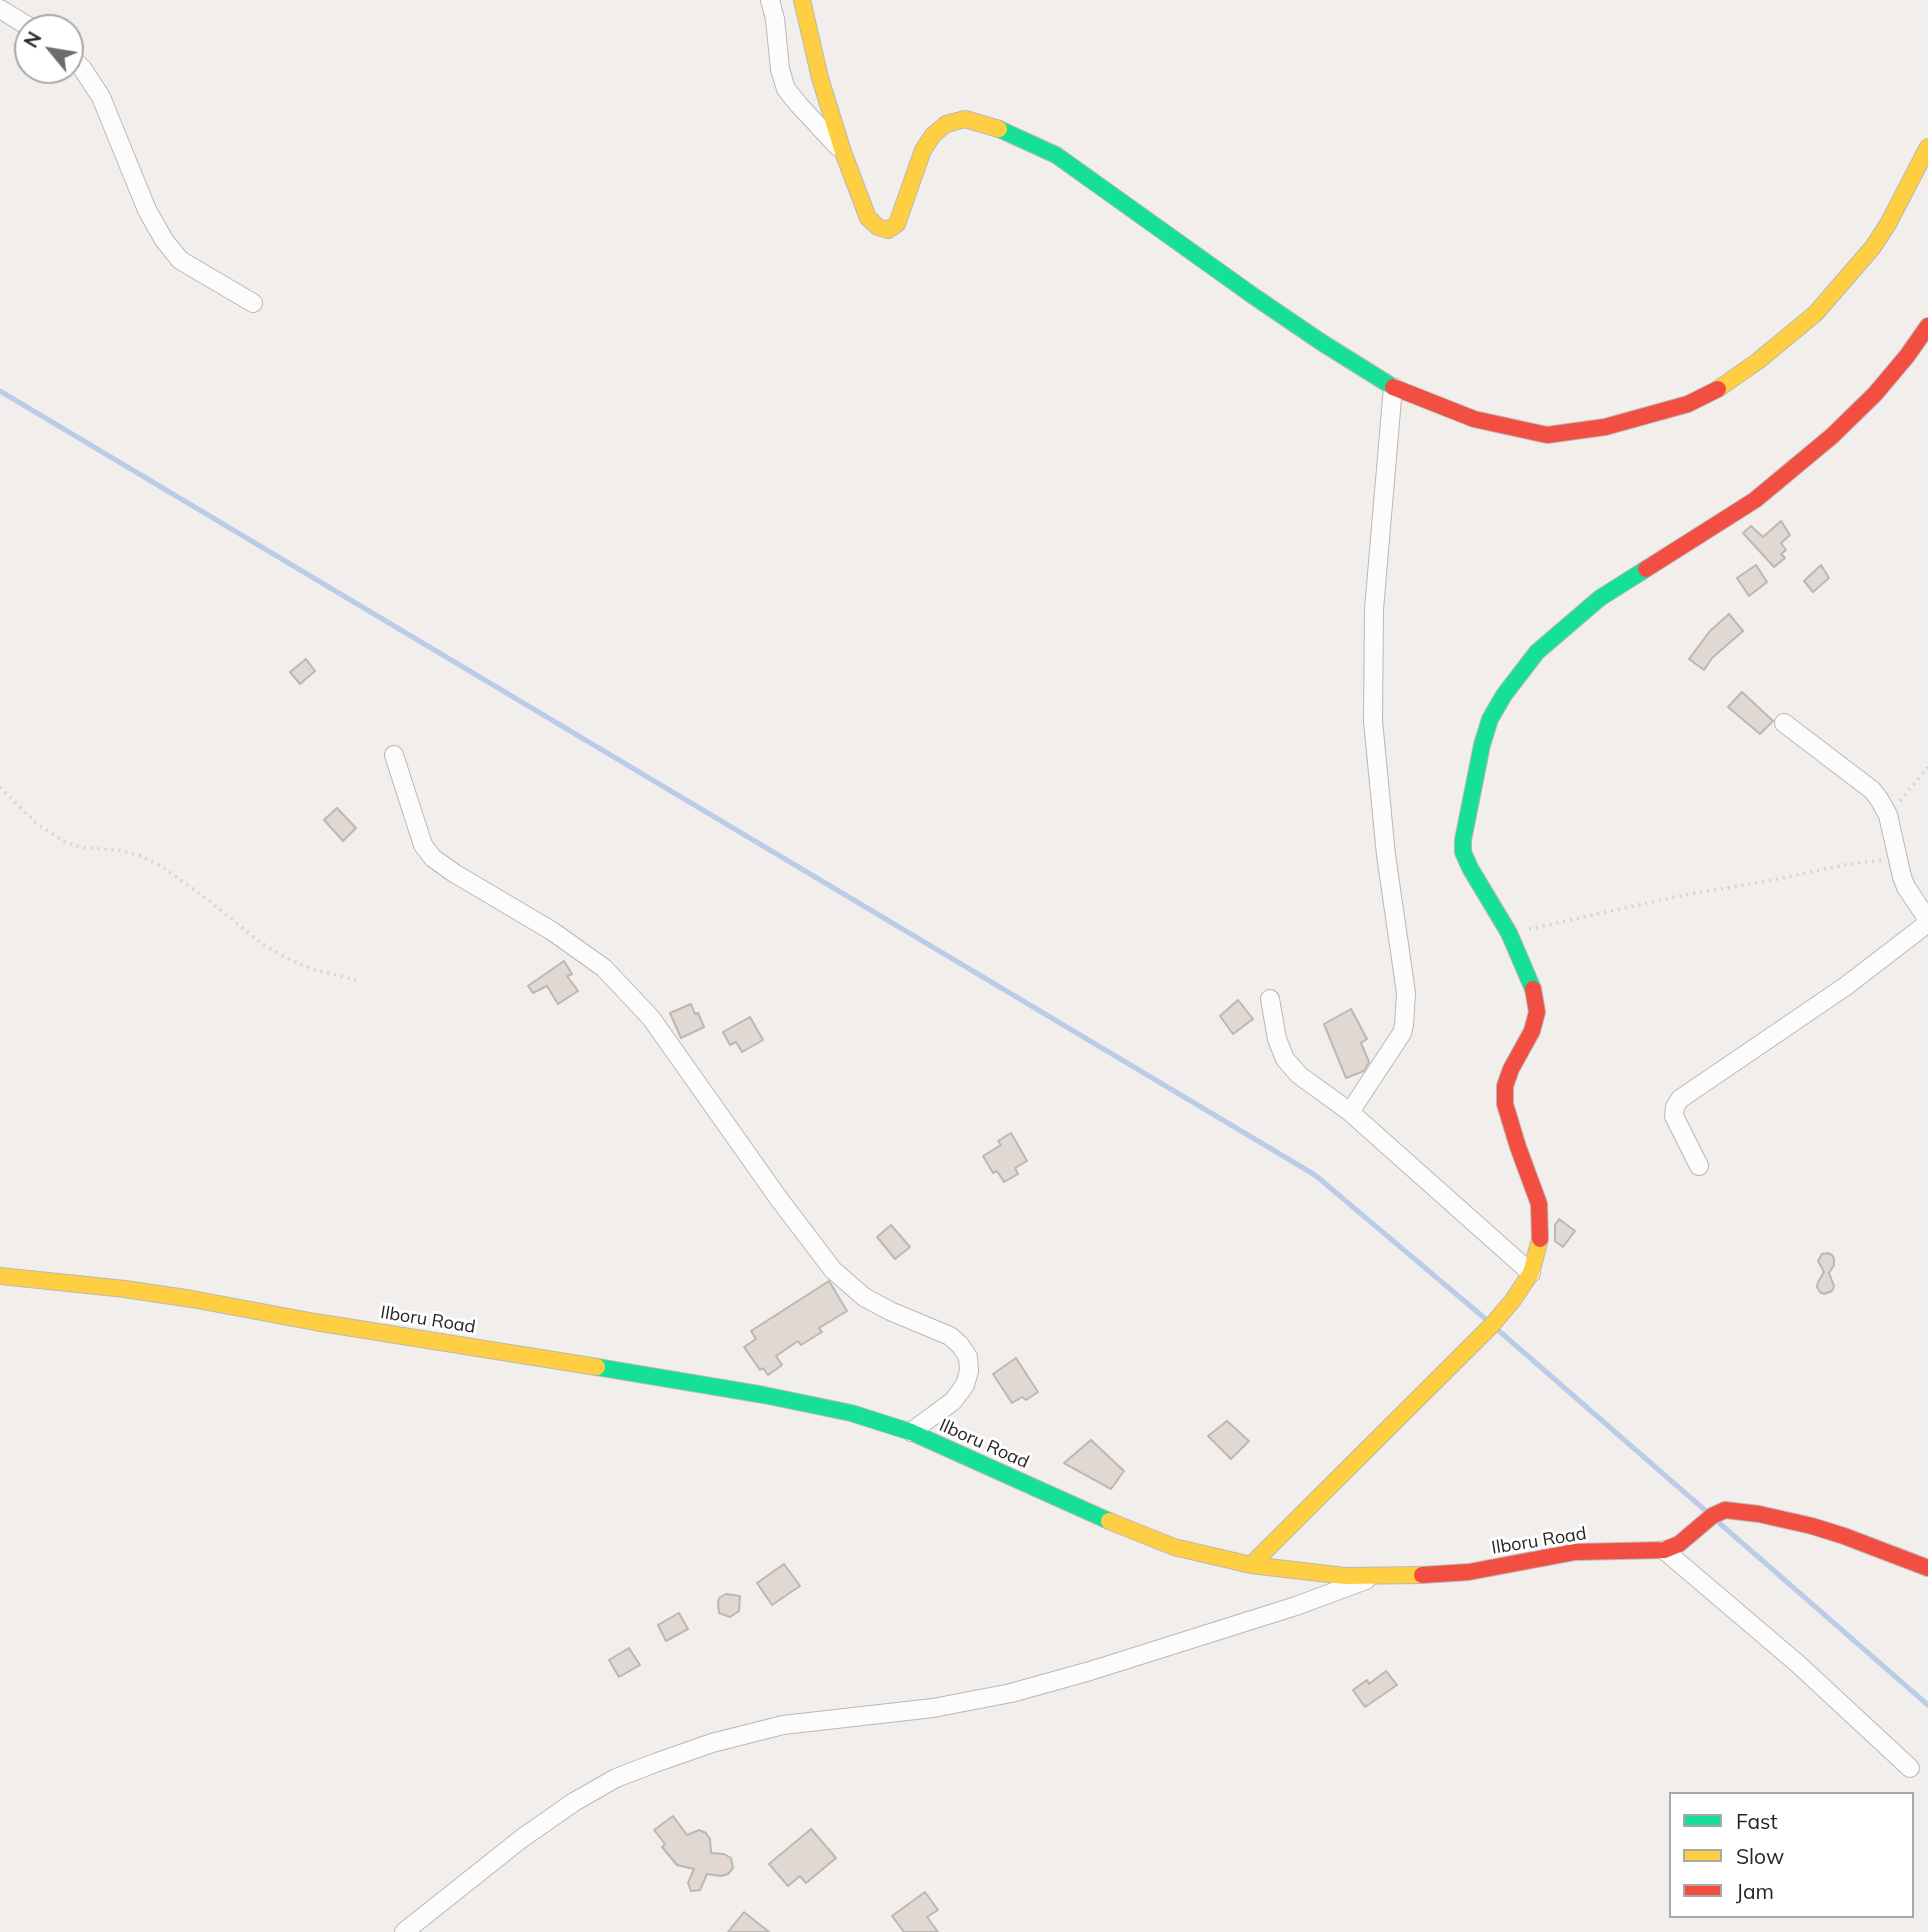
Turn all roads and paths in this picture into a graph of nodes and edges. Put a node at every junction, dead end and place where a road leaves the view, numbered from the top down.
1 (769, 0) edge
2 (803, 0) edge
3 (84, 71) edge
4 (1928, 147) edge
5 (843, 152) junction
6 (253, 303) dead end
7 (1928, 326) edge
8 (1393, 387) junction
9 (1784, 723) dead end
10 (394, 755) dead end
11 (1928, 767) edge
12 (0, 787) edge
13 (1888, 815) junction
14 (1898, 858) junction
15 (1928, 921) edge
16 (1509, 933) junction
17 (359, 981) dead end
18 (1270, 999) dead end
19 (1350, 1112) junction
20 (1699, 1166) dead end
21 (1531, 1273) junction
22 (0, 1276) edge
23 (911, 1432) junction
24 (1664, 1550) junction
25 (1251, 1565) junction
26 (1928, 1568) edge
27 (1376, 1577) junction
28 (1910, 1768) dead end
29 (404, 1932) edge

1 - 5 street
2 - 5 street
3 - 6 street
4 - 8 street
5 - 8 street
7 - 16 street
8 - 19 street
9 - 13 street
10 - 23 street
11 - 13 path
12 - 17 path
13 - 14 street
14 - 15 street
14 - 16 path
15 - 20 street
16 - 21 street
18 - 19 street
19 - 21 street
21 - 25 street
22 - 23 street, Ilboru Road
23 - 25 street, Ilboru Road
24 - 26 street
24 - 27 street, Ilboru Road
24 - 28 street
25 - 27 street, Ilboru Road
27 - 29 street

